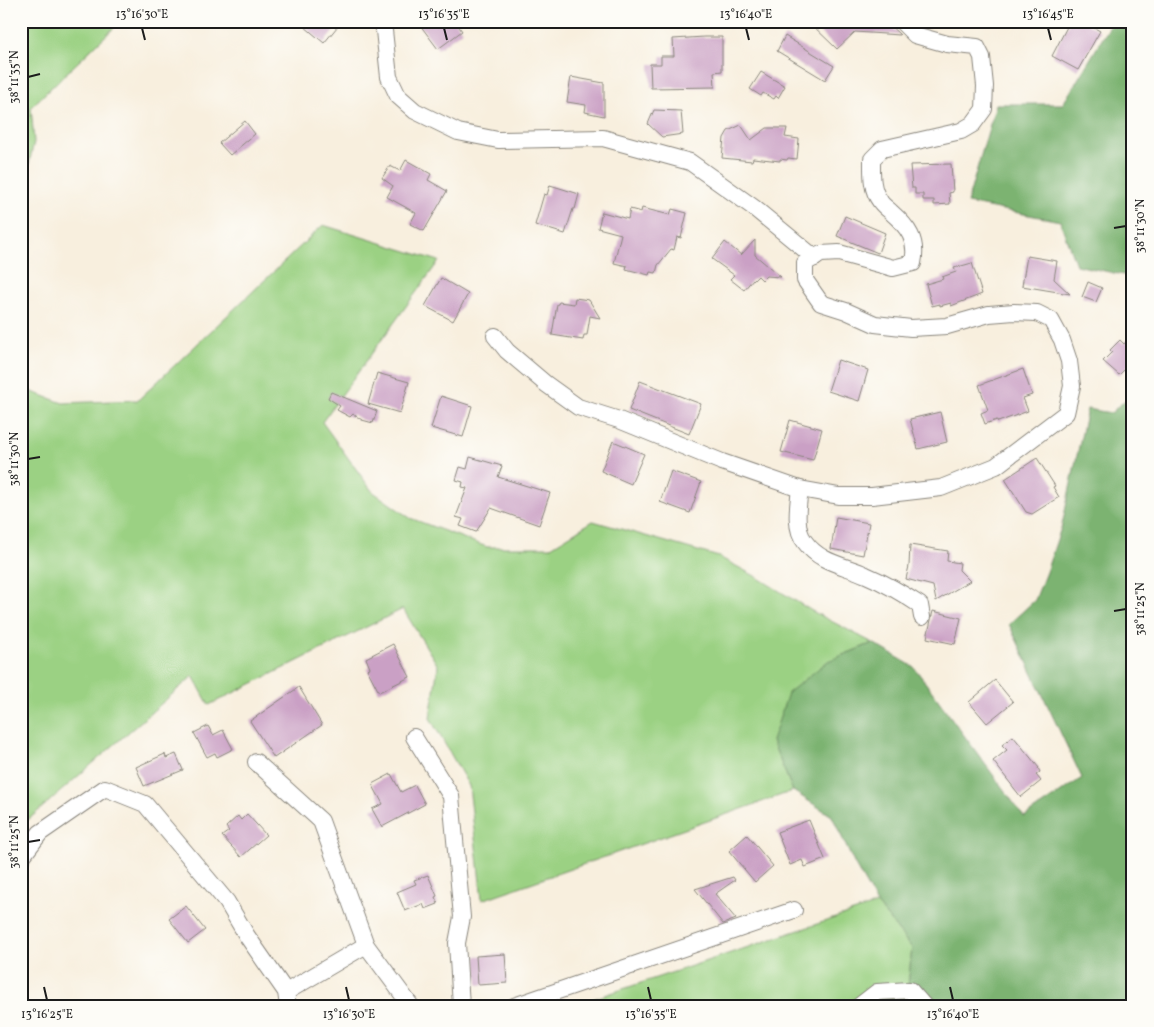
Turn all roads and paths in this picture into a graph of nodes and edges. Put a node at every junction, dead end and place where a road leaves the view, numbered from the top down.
1 (383, 21) edge
2 (901, 21) edge
3 (815, 258) junction
4 (496, 336) dead end
5 (800, 490) junction
6 (922, 617) dead end
7 (414, 738) dead end
8 (256, 762) dead end
9 (21, 858) edge
10 (794, 910) dead end
11 (366, 945) junction
12 (287, 999) edge
13 (410, 1006) edge
14 (461, 1006) edge
15 (514, 1006) edge
16 (859, 1006) edge
17 (924, 1006) edge

1 - 3 street
2 - 3 street
3 - 5 street
4 - 5 street
5 - 6 street
7 - 14 street
8 - 11 street
9 - 12 street
10 - 15 street
11 - 12 street
11 - 13 street
16 - 17 street

